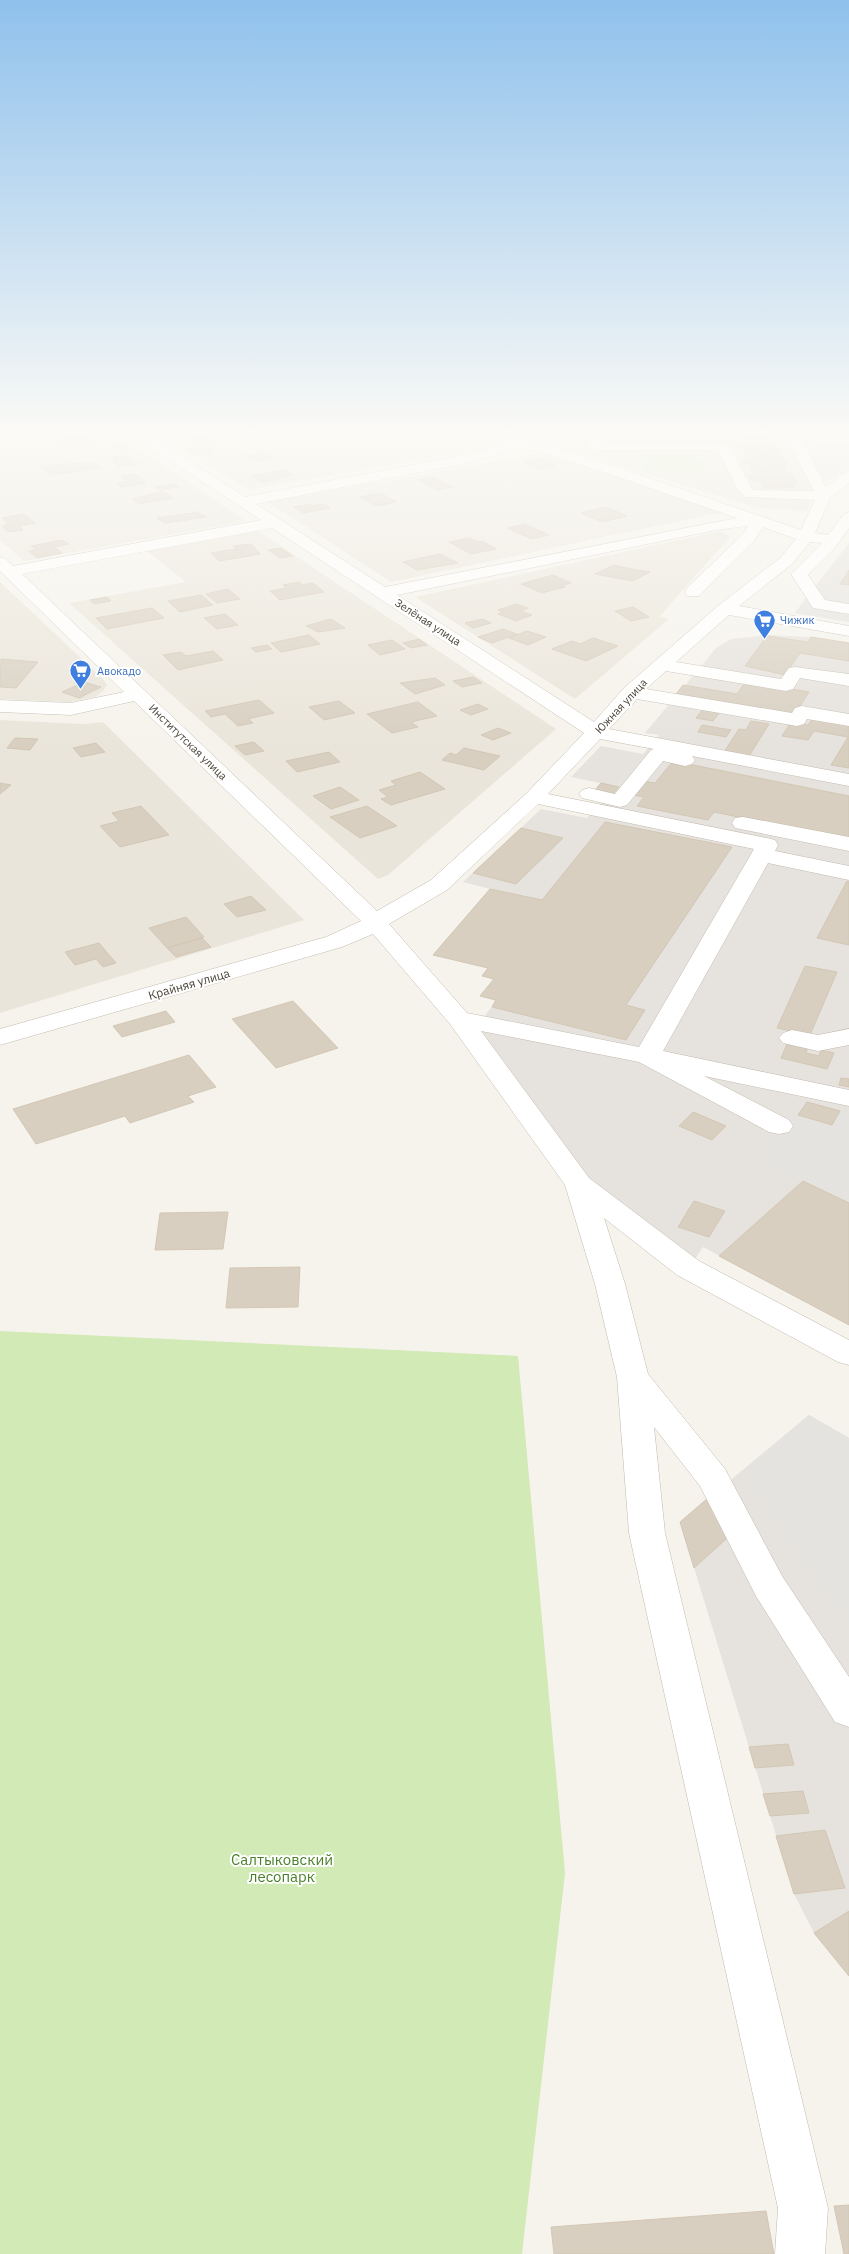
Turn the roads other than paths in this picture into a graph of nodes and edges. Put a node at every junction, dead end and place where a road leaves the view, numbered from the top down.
1 (186, 536) edge
2 (294, 536) edge
3 (661, 536) edge
4 (749, 536) edge
5 (835, 536) edge
6 (806, 537) joint
7 (832, 540) junction
8 (5, 566) edge
9 (23, 583) junction
10 (0, 587) edge
11 (693, 592) dead end
12 (382, 593) junction
13 (724, 609) junction
14 (849, 609) edge
15 (849, 631) edge
16 (661, 666) junction
17 (849, 680) edge
18 (631, 692) junction
19 (139, 694) junction
20 (0, 706) edge
21 (849, 720) edge
22 (596, 732) junction
23 (849, 780) edge
24 (540, 791) junction
25 (849, 791) edge
26 (711, 816) dead end
27 (849, 844) edge
28 (762, 855) junction
29 (849, 873) edge
30 (376, 922) junction
31 (459, 1019) junction
32 (0, 1037) edge
33 (849, 1037) edge
34 (792, 1038) dead end
35 (646, 1056) junction
36 (849, 1098) edge
37 (779, 1126) dead end
38 (579, 1184) junction
39 (849, 1354) edge
40 (633, 1377) junction
41 (849, 1710) edge
42 (800, 2254) edge

1 - 8 street
2 - 12 street, Зелёная улица
3 - 12 street
4 - 11 street
5 - 7 street
6 - 7 street
6 - 13 street, Южная улица
7 - 14 street
8 - 9 street, Институтская улица
9 - 10 street
9 - 19 street, Институтская улица
12 - 22 street, Зелёная улица
13 - 15 street
13 - 16 street, Южная улица
16 - 17 street
16 - 18 street, Южная улица
18 - 21 street
18 - 22 street, Южная улица
19 - 20 street
19 - 30 street, Институтская улица
22 - 23 street
22 - 24 street, Южная улица
24 - 25 street
24 - 28 street
24 - 30 street, Южная улица
26 - 27 street
28 - 29 street
28 - 35 street
30 - 31 street, Институтская улица
30 - 32 street, Крайняя улица
31 - 35 street
31 - 38 street, Институтская улица
33 - 34 street
35 - 36 street
35 - 37 street
38 - 39 street
38 - 40 street
40 - 41 street
40 - 42 street

